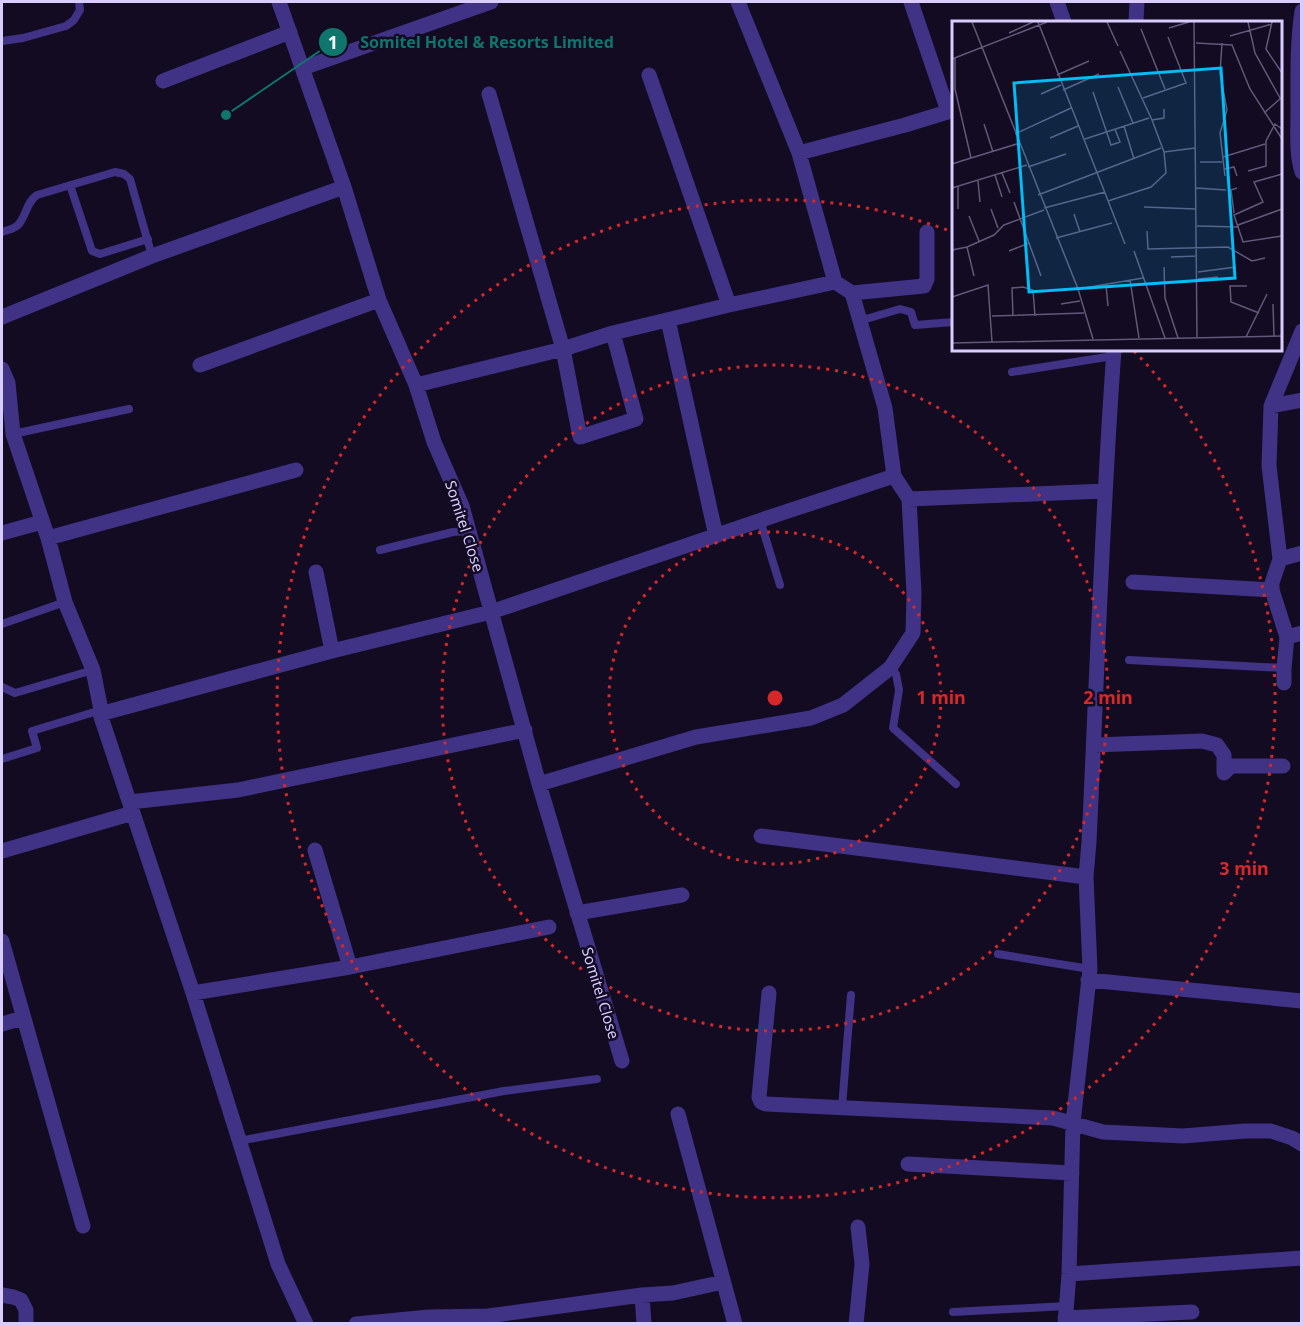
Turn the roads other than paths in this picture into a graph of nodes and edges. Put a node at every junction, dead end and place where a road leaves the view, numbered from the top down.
1 (79, 2) edge
2 (279, 2) edge
3 (491, 2) edge
4 (738, 2) edge
5 (911, 2) edge
6 (1057, 2) edge
7 (1137, 2) edge
8 (1302, 11) edge
9 (1064, 21) edge
10 (1136, 21) edge
11 (290, 32) junction
12 (2, 42) edge
13 (303, 68) junction
14 (649, 75) dead end
15 (163, 81) dead end
16 (489, 94) dead end
17 (951, 110) edge
18 (799, 153) junction
19 (1302, 172) edge
20 (70, 185) junction
21 (344, 187) junction
22 (2, 232) edge
23 (927, 232) dead end
24 (148, 239) junction
25 (152, 256) junction
26 (835, 282) junction
27 (852, 293) junction
28 (379, 300) junction
29 (729, 305) junction
30 (2, 317) edge
31 (668, 320) junction
32 (859, 321) junction
33 (952, 322) edge
34 (1302, 331) edge
35 (613, 333) junction
36 (563, 349) junction
37 (1114, 353) edge
38 (200, 365) dead end
39 (1012, 372) dead end
40 (4, 379) edge
41 (416, 385) junction
42 (1302, 400) edge
43 (1271, 405) junction
44 (129, 409) dead end
45 (13, 434) junction
46 (296, 470) dead end
47 (894, 476) junction
48 (1105, 491) junction
49 (909, 500) junction
50 (760, 520) junction
51 (42, 522) junction
52 (470, 531) junction
53 (2, 532) edge
54 (716, 536) junction
55 (48, 538) junction
56 (380, 550) dead end
57 (1302, 553) edge
58 (1280, 559) junction
59 (316, 572) dead end
60 (1133, 582) dead end
61 (780, 585) dead end
62 (1272, 590) junction
63 (65, 602) junction
64 (491, 612) junction
65 (2, 624) edge
66 (1294, 635) edge
67 (332, 651) junction
68 (1129, 660) dead end
69 (890, 668) junction
70 (93, 670) junction
71 (1284, 675) joint
72 (2, 687) edge
73 (100, 712) junction
74 (525, 730) junction
75 (1094, 745) junction
76 (2, 759) edge
77 (1283, 766) dead end
78 (539, 784) junction
79 (956, 784) dead end
80 (131, 807) junction
81 (761, 836) dead end
82 (315, 850) dead end
83 (2, 851) edge
84 (1086, 877) junction
85 (682, 895) dead end
86 (577, 914) junction
87 (549, 927) dead end
88 (2, 941) edge
89 (998, 954) dead end
90 (350, 968) junction
91 (1089, 974) junction
92 (193, 993) junction
93 (770, 993) dead end
94 (851, 995) dead end
95 (1302, 1001) edge
96 (24, 1018) junction
97 (2, 1024) edge
98 (622, 1061) dead end
99 (597, 1079) dead end
100 (842, 1107) junction
101 (678, 1114) dead end
102 (1073, 1123) junction
103 (239, 1141) junction
104 (1302, 1144) edge
105 (908, 1164) dead end
106 (1072, 1173) junction
107 (82, 1226) dead end
108 (858, 1227) dead end
109 (1302, 1258) edge
110 (1069, 1274) junction
111 (723, 1282) junction
112 (2, 1295) edge
113 (642, 1295) junction
114 (953, 1312) dead end
115 (1192, 1312) dead end
116 (1065, 1316) edge
117 (488, 1320) edge
118 (26, 1323) edge
119 (306, 1323) edge
120 (356, 1323) edge
121 (644, 1323) edge
122 (735, 1323) edge
123 (856, 1323) edge

1 - 12 lane
2 - 11 street, Somitel Close
3 - 13 street
4 - 18 street
5 - 17 street
6 - 9 street
7 - 10 street
8 - 19 street
11 - 13 street, Somitel Close
11 - 15 street
13 - 21 street, Somitel Close
14 - 29 street
16 - 36 street
17 - 18 street
18 - 26 street
20 - 22 lane
20 - 24 lane
20 - 24 lane
21 - 25 street
21 - 28 street, Somitel Close
23 - 27 street
24 - 25 lane
25 - 30 street
26 - 27 street
26 - 29 street
27 - 32 street
28 - 38 street
28 - 41 street, Somitel Close
29 - 31 street
31 - 35 street
31 - 54 street
32 - 33 lane
32 - 47 street
34 - 43 street
35 - 36 street
35 - 36 street
36 - 41 street
37 - 39 lane
37 - 48 street
40 - 45 street
41 - 52 street, Somitel Close
42 - 43 street
43 - 58 street
44 - 45 lane
45 - 51 street
46 - 55 street
47 - 49 street
47 - 50 street
48 - 49 street
48 - 75 street
49 - 69 street
50 - 54 street
50 - 61 lane
51 - 53 street
51 - 55 street
52 - 56 lane
52 - 64 street, Somitel Close
54 - 64 street
55 - 63 street
57 - 58 street
58 - 62 street
59 - 67 street
60 - 62 street
62 - 66 street
63 - 65 lane
63 - 70 street
64 - 67 street
64 - 74 street, Somitel Close
66 - 71 street
67 - 73 street
68 - 71 lane
69 - 78 street
69 - 79 lane
70 - 72 lane
70 - 73 street
73 - 76 lane
73 - 80 street
74 - 78 street, Somitel Close
74 - 80 street
75 - 77 street
75 - 84 street
78 - 86 street, Somitel Close
80 - 83 street
80 - 92 street
81 - 84 street
82 - 90 street
84 - 91 street
85 - 86 street
86 - 98 street, Somitel Close
87 - 90 street
88 - 96 street
89 - 91 lane
90 - 92 street
91 - 95 street
91 - 102 street
92 - 103 street
93 - 100 street
94 - 100 lane
96 - 97 street
96 - 107 street
99 - 103 lane
100 - 102 street
101 - 111 street
102 - 104 street
102 - 106 street
103 - 119 street
105 - 106 street
106 - 110 street
108 - 123 street
109 - 110 street
110 - 116 street
111 - 113 street
111 - 122 street
112 - 118 street
113 - 117 street
113 - 121 street
114 - 116 lane
115 - 116 street
117 - 120 street

